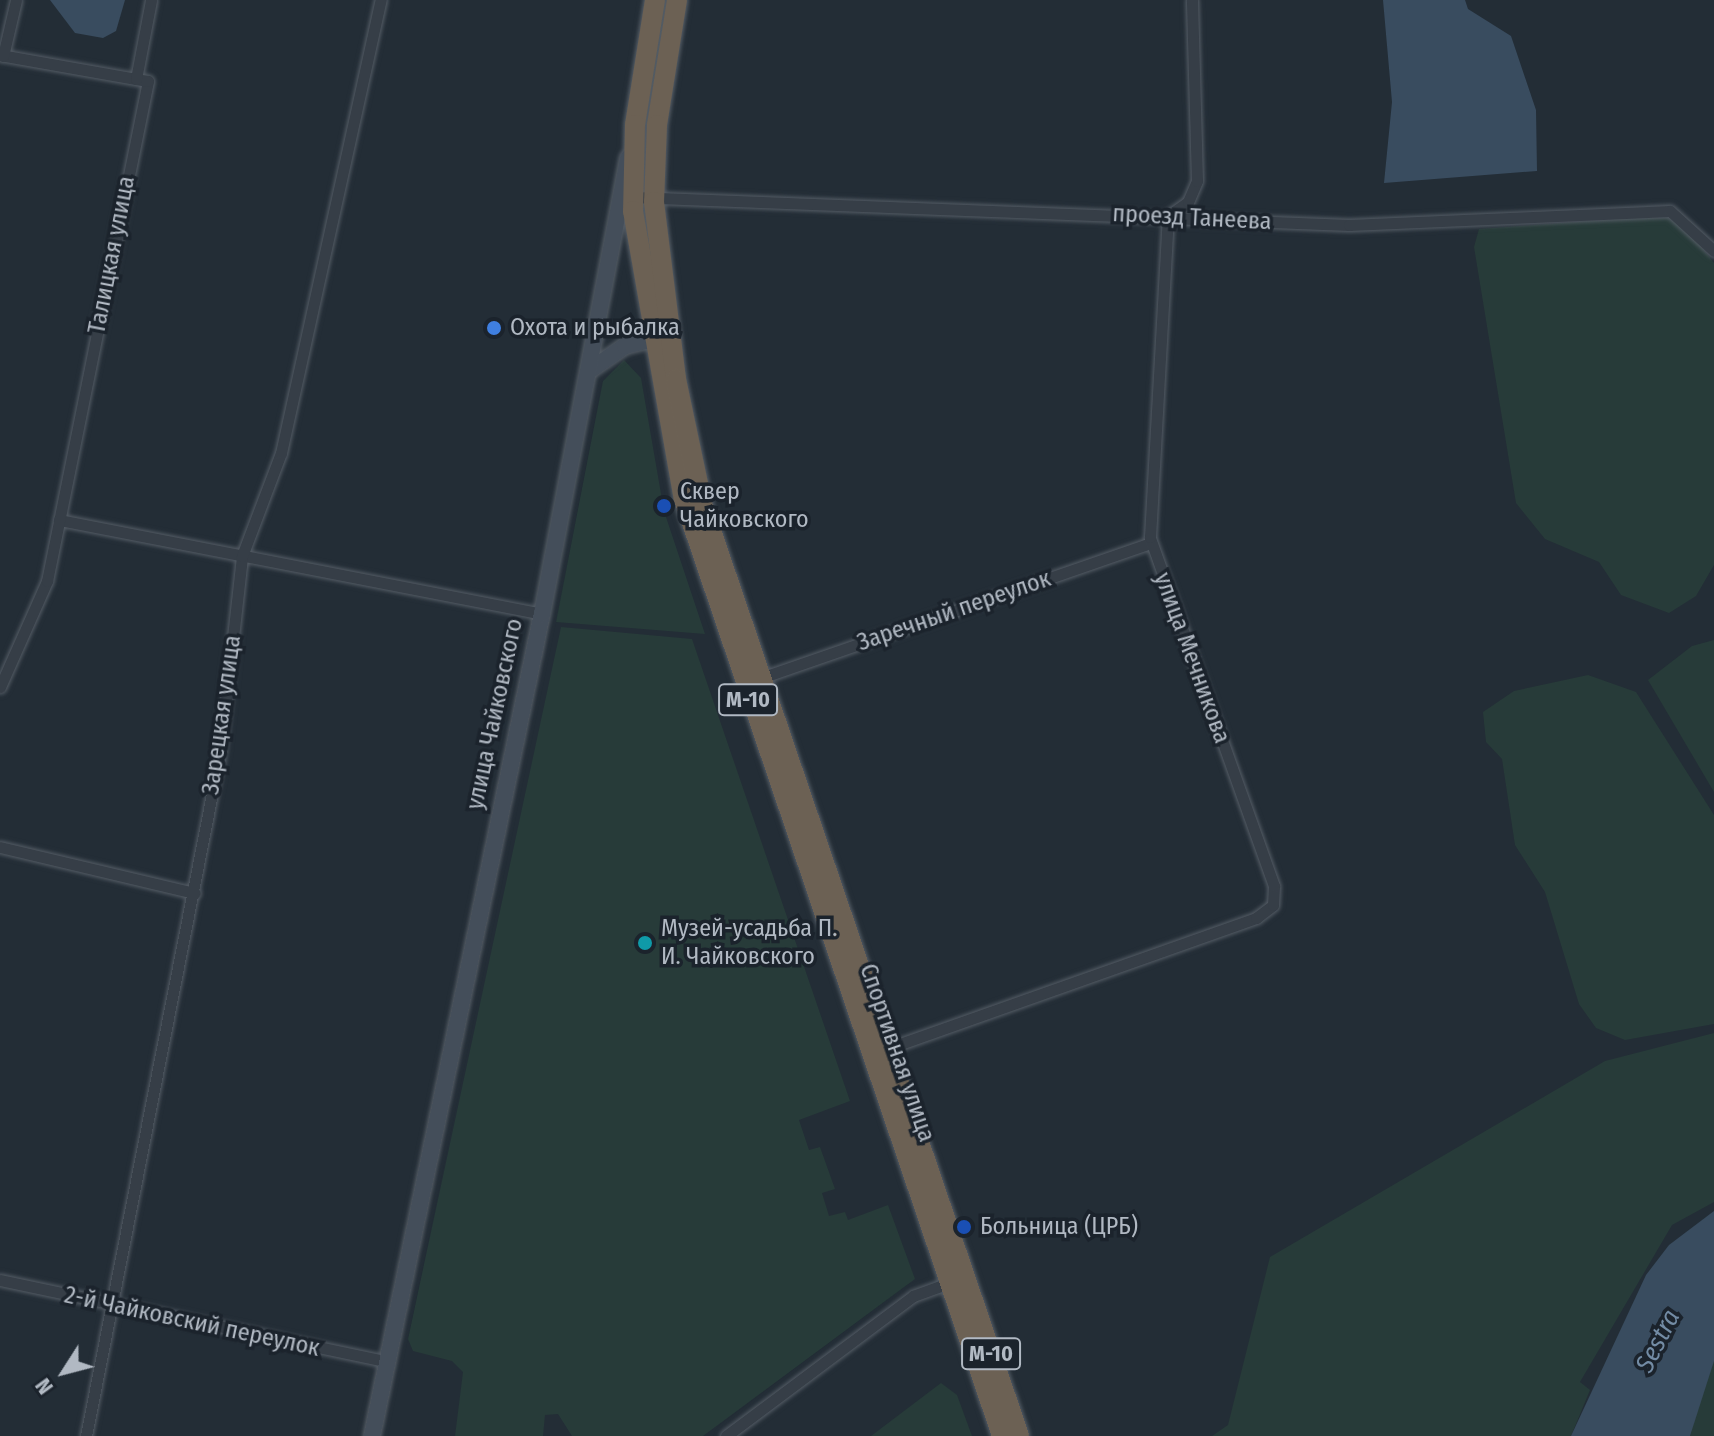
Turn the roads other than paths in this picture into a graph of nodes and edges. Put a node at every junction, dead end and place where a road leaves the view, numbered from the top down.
1 (16, 0) edge
2 (151, 0) edge
3 (381, 0) edge
4 (655, 0) edge
5 (677, 0) edge
6 (1192, 0) edge
7 (2, 55) edge
8 (136, 79) junction
9 (635, 125) junction
10 (633, 197) junction
11 (654, 202) junction
12 (1168, 216) junction
13 (1714, 251) edge
14 (660, 337) junction
15 (589, 371) junction
16 (59, 520) junction
17 (1150, 543) junction
18 (242, 556) junction
19 (542, 614) junction
20 (757, 679) junction
21 (0, 687) edge
22 (0, 847) edge
23 (195, 893) junction
24 (885, 1049) junction
25 (0, 1280) edge
26 (949, 1283) junction
27 (110, 1303) junction
28 (385, 1361) junction
29 (86, 1436) edge
30 (372, 1436) edge
31 (726, 1436) edge
32 (1002, 1436) edge
33 (1019, 1436) edge

1 - 7 street
2 - 8 street, Талицкая улица
3 - 18 street, Зарецкая улица
4 - 9 highway, улица Чайковского / М-10
5 - 11 highway, Спортивная улица / М-10
6 - 12 street
7 - 8 street
8 - 16 street, Талицкая улица
9 - 10 highway, Спортивная улица / М-10
9 - 15 street, улица Чайковского
10 - 11 street, проезд Танеева
10 - 14 highway, Спортивная улица / М-10
11 - 12 street, проезд Танеева
11 - 14 highway, Спортивная улица / М-10
12 - 13 street, проезд Танеева
12 - 17 street, улица Мечникова
14 - 15 street
14 - 20 highway, Спортивная улица / М-10
14 - 26 highway, Спортивная улица / М-10
15 - 19 street, улица Чайковского
16 - 18 street
16 - 21 street
17 - 20 street, Заречный переулок
17 - 24 street, улица Мечникова
18 - 19 street
18 - 23 street, Зарецкая улица
19 - 28 street, улица Чайковского
20 - 24 highway, Спортивная улица / М-10
22 - 23 street
23 - 27 street, Зарецкая улица
24 - 33 highway, Спортивная улица / М-10
25 - 27 street, 2-й Чайковский переулок
26 - 31 street
26 - 32 highway, Спортивная улица / М-10
27 - 28 street, 2-й Чайковский переулок
27 - 29 street, Зарецкая улица
28 - 30 street, улица Чайковского

